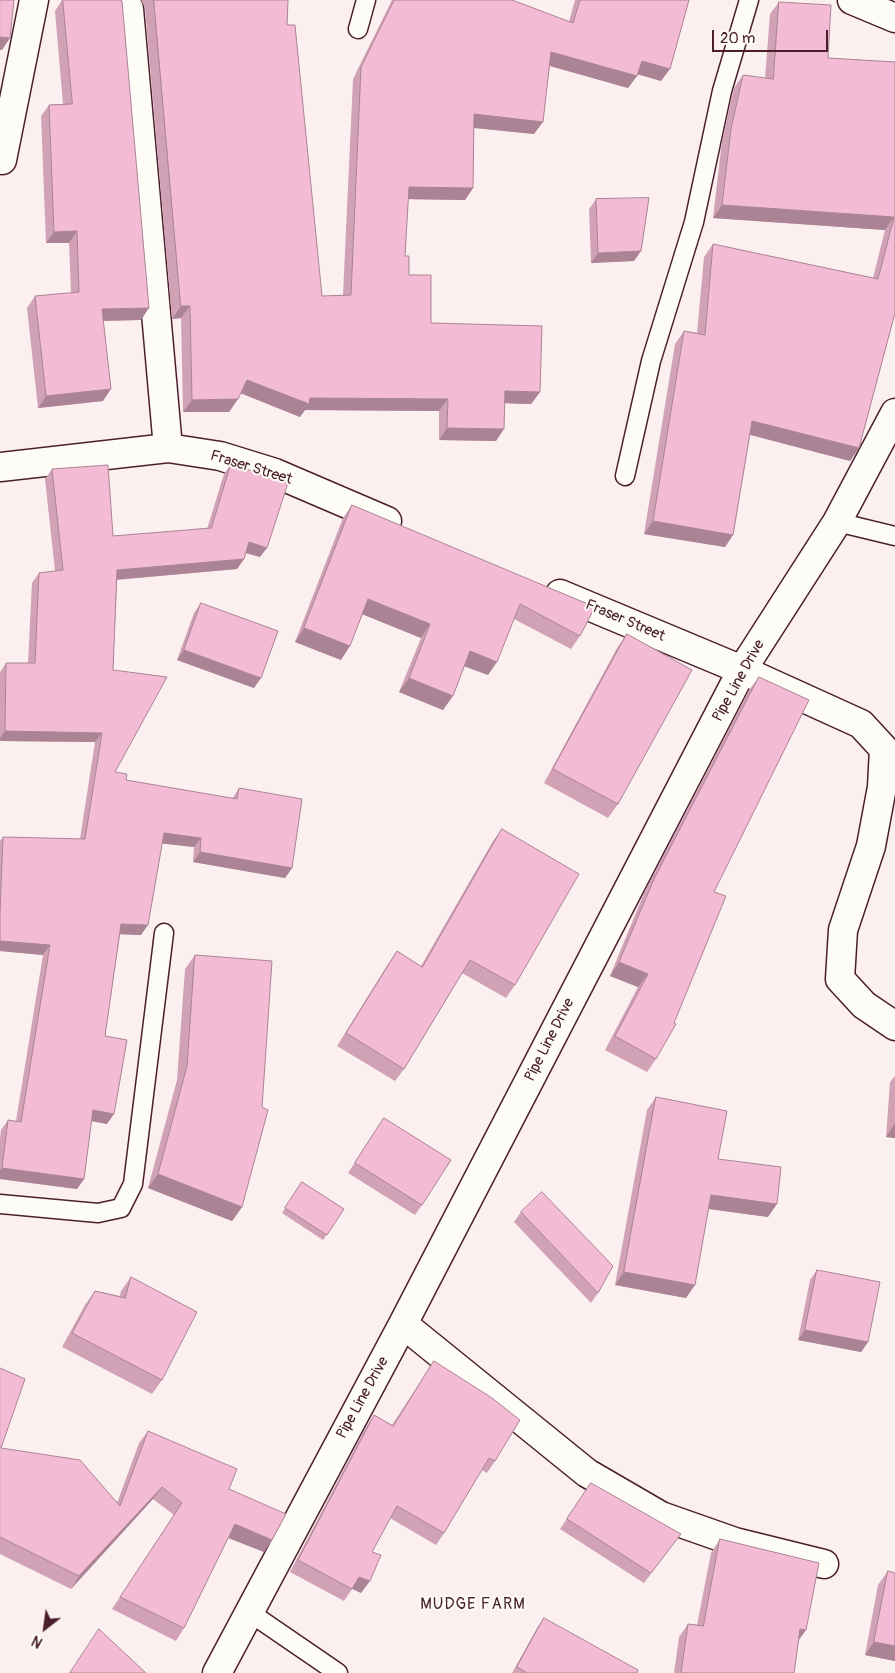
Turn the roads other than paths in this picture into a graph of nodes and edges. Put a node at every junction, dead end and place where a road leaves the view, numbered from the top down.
1 (34, 0) edge
2 (125, 0) edge
3 (366, 0) edge
4 (749, 0) edge
5 (852, 0) edge
6 (895, 18) edge
7 (358, 29) dead end
8 (2, 160) dead end
9 (895, 413) edge
10 (168, 448) junction
11 (0, 467) edge
12 (625, 476) dead end
13 (837, 522) junction
14 (412, 531) edge
15 (895, 536) edge
16 (540, 585) edge
17 (742, 670) junction
18 (164, 933) dead end
19 (895, 1026) edge
20 (0, 1204) edge
21 (403, 1324) junction
22 (824, 1564) dead end
23 (250, 1612) junction
24 (217, 1673) edge
25 (338, 1673) edge

1 - 8 street
2 - 10 street
3 - 7 lane
4 - 12 lane
5 - 6 street
9 - 13 street, Pipe Line Drive
10 - 11 street, Fraser Street
10 - 14 street, Fraser Street
13 - 15 lane
13 - 17 street, Pipe Line Drive
16 - 17 street, Fraser Street
17 - 19 street, Fraser Street
17 - 21 street, Pipe Line Drive
18 - 20 lane
21 - 22 street
21 - 23 street, Pipe Line Drive
23 - 24 street, Pipe Line Drive
23 - 25 lane

